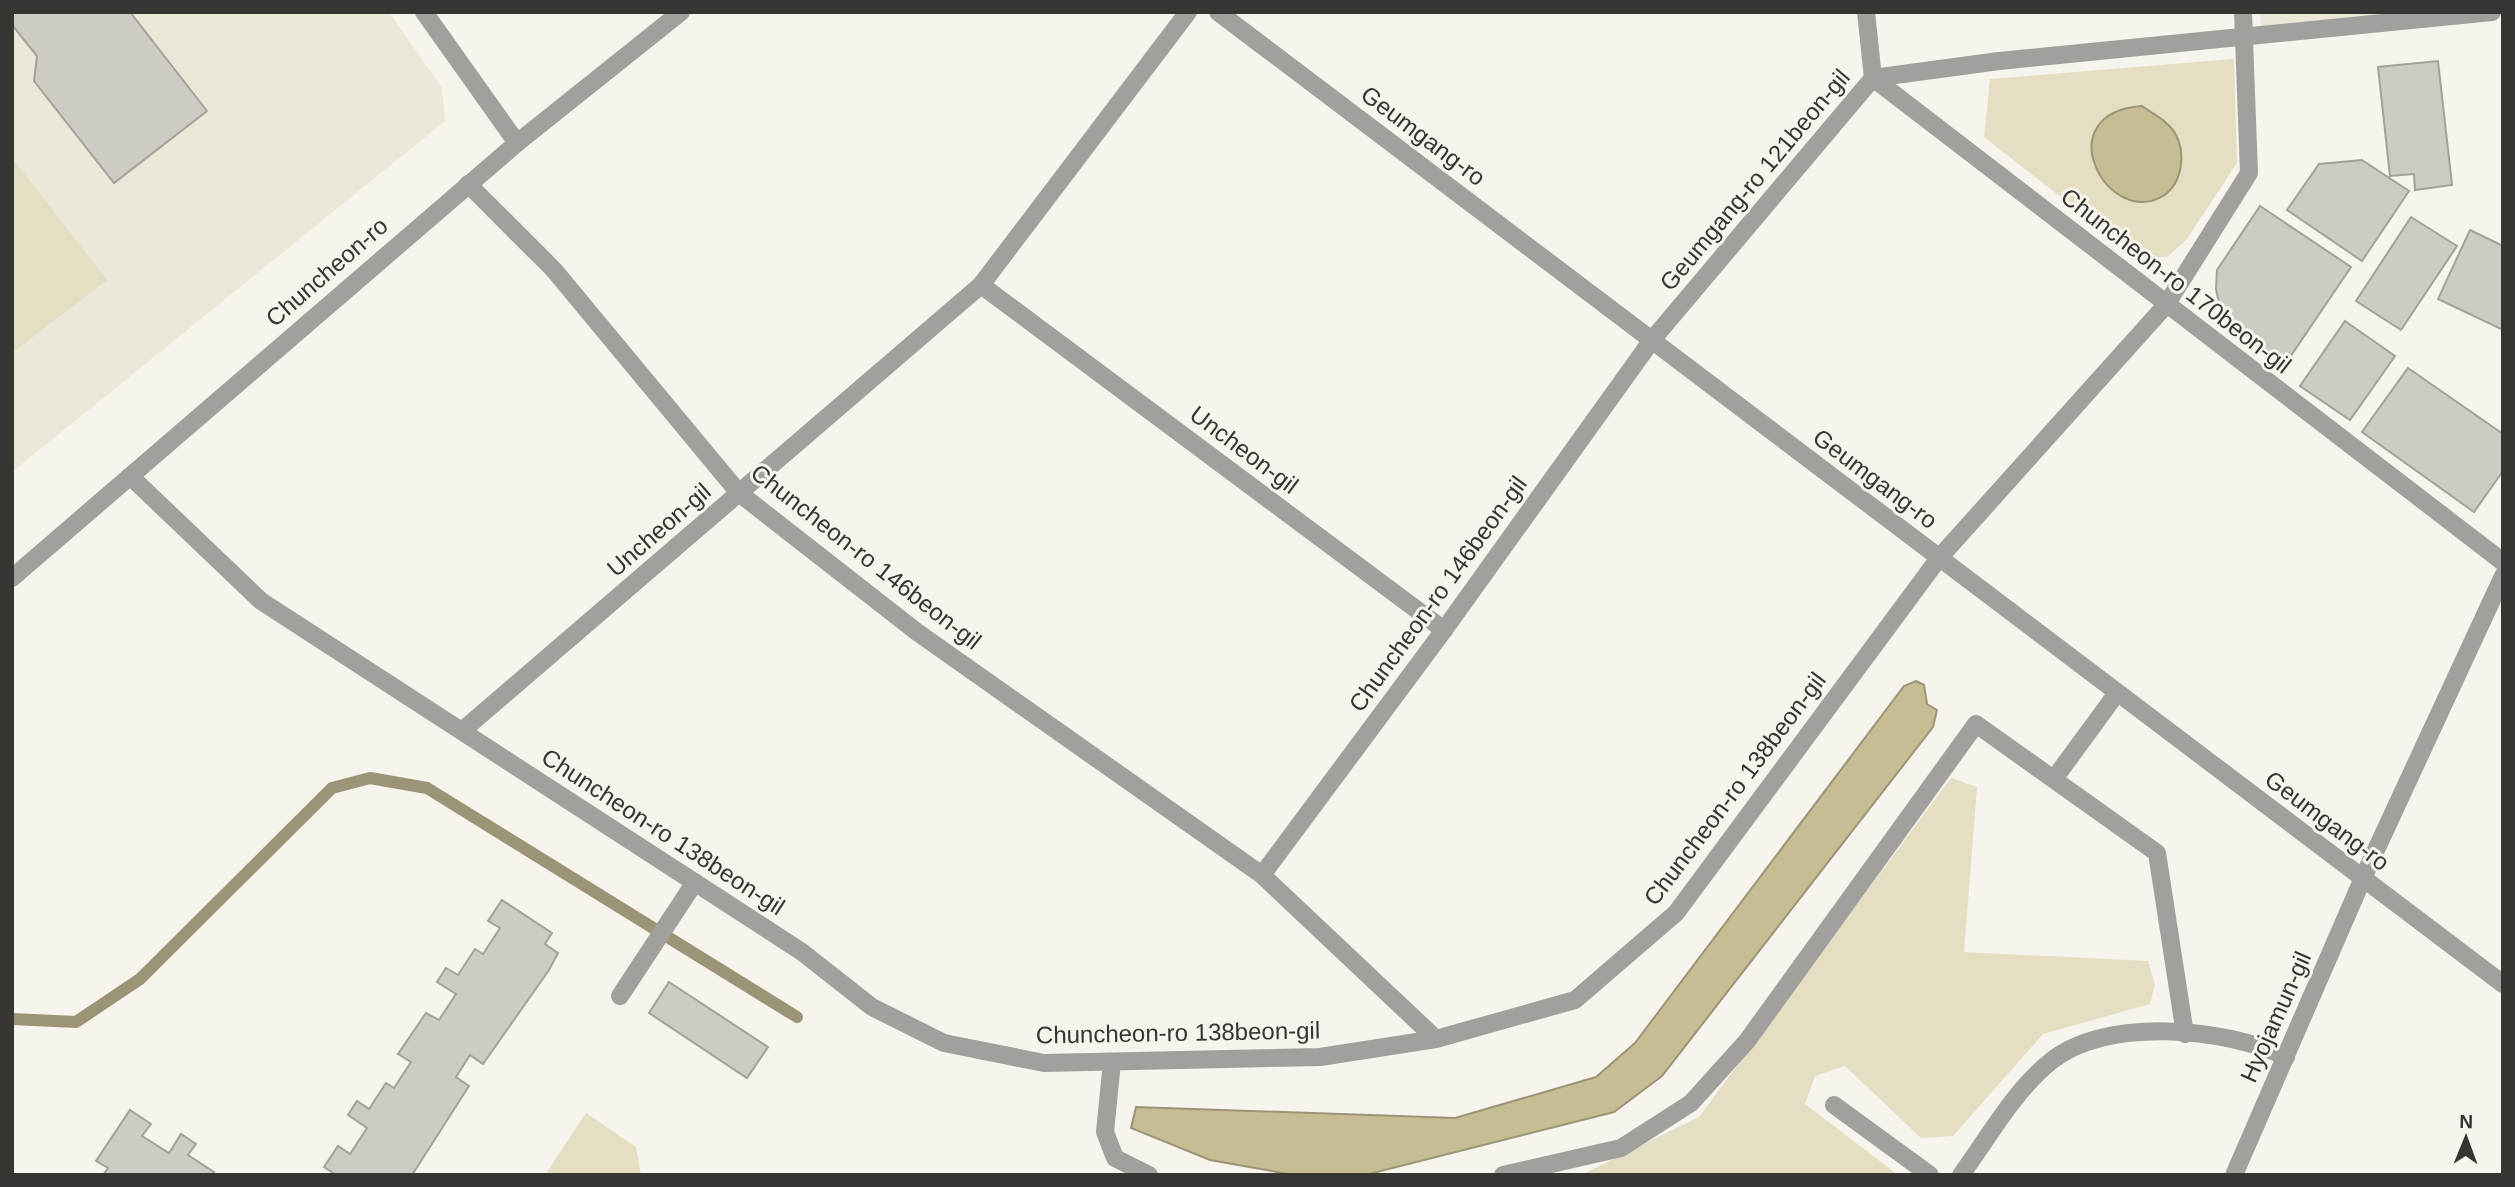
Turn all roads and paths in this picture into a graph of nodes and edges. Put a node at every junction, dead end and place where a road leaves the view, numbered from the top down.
1 (424, 12) edge
2 (681, 12) edge
3 (1188, 12) edge
4 (1219, 12) edge
5 (1866, 12) edge
6 (2243, 12) edge
7 (2492, 12) edge
8 (2245, 37) junction
9 (1873, 78) junction
10 (517, 143) junction
11 (468, 184) junction
12 (981, 285) junction
13 (2166, 305) junction
14 (1652, 340) junction
15 (130, 476) junction
16 (739, 493) junction
17 (1939, 558) junction
18 (2503, 562) edge
19 (2503, 576) edge
20 (12, 578) edge
21 (1444, 630) junction
22 (2117, 693) junction
23 (463, 730) junction
24 (2054, 779) junction
25 (1262, 875) junction
26 (2363, 878) junction
27 (695, 882) junction
28 (2503, 984) edge
29 (620, 996) dead end
30 (2185, 1034) junction
31 (1436, 1039) junction
32 (2286, 1057) junction
33 (1112, 1062) junction
34 (1833, 1105) dead end
35 (1149, 1175) edge
36 (1503, 1175) edge
37 (1930, 1175) edge
38 (1961, 1175) edge
39 (2234, 1175) edge

1 - 10 street
2 - 10 street, Chuncheon-ro
3 - 12 street, Uncheon-gil
4 - 14 street, Geumgang-ro
5 - 9 street
6 - 8 street, Chuncheon-ro 138beon-gil
7 - 8 street, Geumgang-ro 121beon-gil
8 - 9 street, Geumgang-ro 121beon-gil
8 - 13 street, Chuncheon-ro 138beon-gil
9 - 13 street, Chuncheon-ro 170beon-gil
9 - 14 street, Geumgang-ro 121beon-gil
10 - 11 street, Chuncheon-ro
11 - 15 street, Chuncheon-ro
11 - 16 street, Chuncheon-ro 146beon-gil
12 - 16 street, Uncheon-gil
12 - 21 street, Uncheon-gil
13 - 17 street, Chuncheon-ro 138beon-gil
13 - 18 street, Chuncheon-ro 170beon-gil
14 - 17 street, Geumgang-ro
14 - 21 street, Chuncheon-ro 146beon-gil
15 - 20 street, Chuncheon-ro
15 - 23 street, Chuncheon-ro 138beon-gil
16 - 23 street, Uncheon-gil
16 - 25 street, Chuncheon-ro 146beon-gil
17 - 22 street, Geumgang-ro
17 - 31 street, Chuncheon-ro 138beon-gil
19 - 26 street, Hyojamun-gil
21 - 25 street, Chuncheon-ro 146beon-gil
22 - 24 street
22 - 26 street, Geumgang-ro
23 - 27 street, Chuncheon-ro 138beon-gil
24 - 30 street
24 - 36 street
25 - 31 street, Chuncheon-ro 146beon-gil
26 - 28 street, Geumgang-ro
26 - 32 street, Hyojamun-gil
27 - 29 street
27 - 33 street, Chuncheon-ro 138beon-gil
30 - 32 street
30 - 38 street
31 - 33 street, Chuncheon-ro 138beon-gil
32 - 39 street, Hyojamun-gil
33 - 35 street
34 - 37 street

